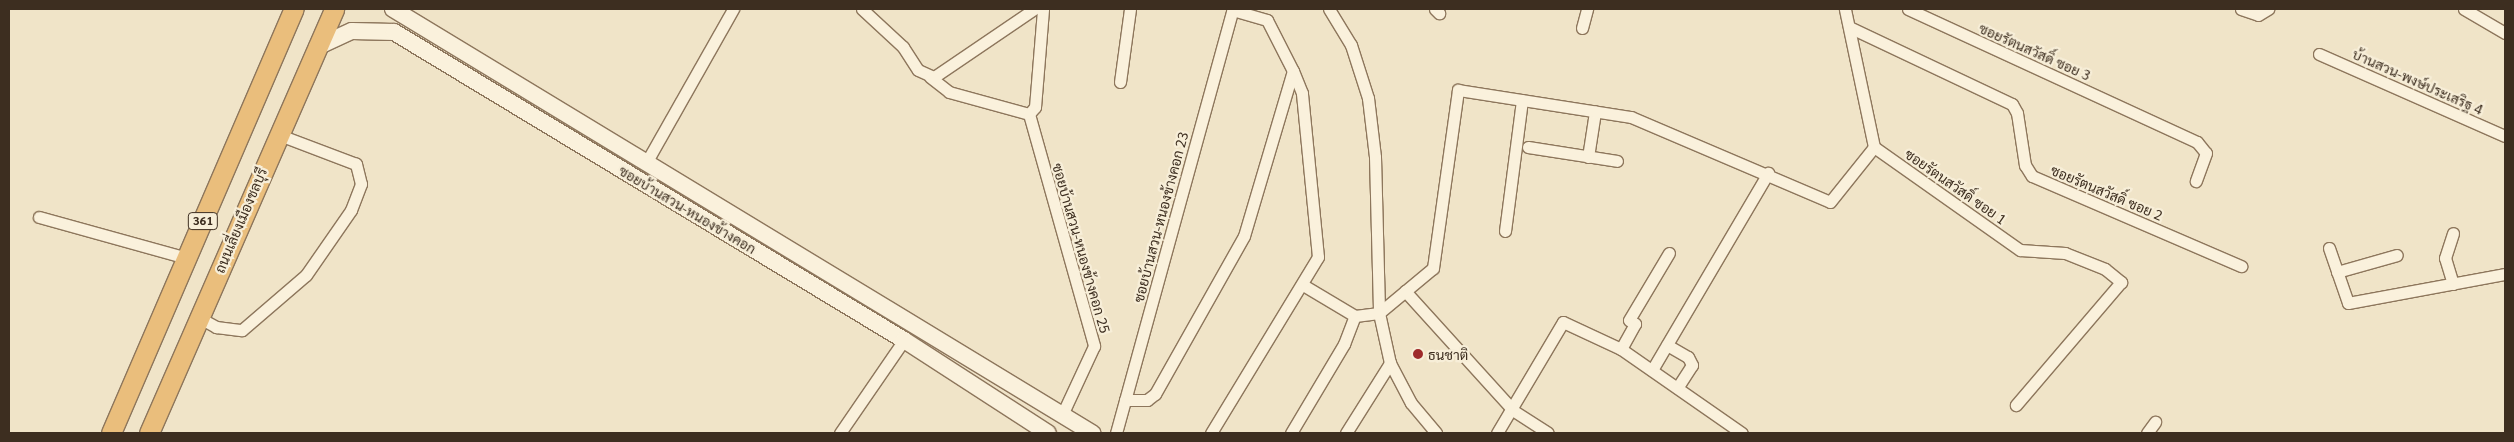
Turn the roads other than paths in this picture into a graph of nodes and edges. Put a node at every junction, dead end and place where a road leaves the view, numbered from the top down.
1 (294, 9) edge
2 (334, 9) edge
3 (393, 9) edge
4 (734, 9) edge
5 (862, 9) edge
6 (1034, 9) edge
7 (1043, 9) edge
8 (1130, 9) edge
9 (1329, 9) edge
10 (1586, 9) edge
11 (1845, 9) edge
12 (1908, 9) edge
13 (2241, 9) edge
14 (2268, 9) edge
15 (2464, 9) edge
16 (1232, 10) edge
17 (1849, 27) junction
18 (1582, 28) dead end
19 (2505, 33) edge
20 (317, 47) junction
21 (2319, 54) dead end
22 (1293, 71) junction
23 (935, 75) junction
24 (1120, 82) dead end
25 (1522, 100) junction
26 (1595, 112) junction
27 (1029, 114) junction
28 (278, 134) junction
29 (2505, 136) edge
30 (1528, 147) dead end
31 (1874, 147) junction
32 (1588, 157) junction
33 (1617, 161) dead end
34 (646, 163) junction
35 (1768, 173) junction
36 (2196, 180) dead end
37 (39, 217) dead end
38 (1505, 231) dead end
39 (2453, 233) dead end
40 (2329, 248) dead end
41 (1669, 253) dead end
42 (2398, 255) dead end
43 (187, 258) junction
44 (2241, 266) dead end
45 (2337, 272) junction
46 (2505, 274) edge
47 (2453, 284) junction
48 (1303, 285) junction
49 (1405, 291) junction
50 (1379, 313) junction
51 (1355, 316) junction
52 (198, 317) junction
53 (904, 340) junction
54 (1667, 345) junction
55 (1622, 349) junction
56 (1390, 363) junction
57 (1652, 370) junction
58 (1677, 388) junction
59 (1125, 400) junction
60 (2016, 405) dead end
61 (1514, 411) junction
62 (1062, 415) junction
63 (2155, 422) dead end
64 (111, 433) edge
65 (149, 433) edge
66 (840, 433) edge
67 (1046, 433) edge
68 (1092, 433) edge
69 (1116, 433) edge
70 (1211, 433) edge
71 (1291, 433) edge
72 (1346, 433) edge
73 (1436, 433) edge
74 (1497, 433) edge
75 (1548, 433) edge
76 (1742, 433) edge
77 (2147, 433) edge

1 - 43 highway, 361
2 - 20 highway, ถนนเลี่ยงเมืองชลบุรี / 361
3 - 34 main road, ซอยบ้านสวน-หนองข้างคอก
4 - 34 street
5 - 23 street
6 - 23 street
7 - 27 street
8 - 24 street
9 - 50 street
10 - 18 street
11 - 17 street
12 - 36 street, ซอยรัตนสวัสดิ์ ซอย 3
13 - 14 street
15 - 19 street
16 - 22 street
16 - 59 street, ซอยบ้านสวน-หนองข้างคอก 23
17 - 31 street
17 - 44 street, ซอยรัตนสวัสดิ์ ซอย 2
20 - 28 highway, ถนนเลี่ยงเมืองชลบุรี / 361
20 - 53 main road, ซอยบ้านสวน-หนองข้างคอก
21 - 29 street, บ้านสวน-พงษ์ประเสริฐ 4
22 - 48 street
22 - 59 street
23 - 27 street
25 - 26 street
25 - 38 street
25 - 49 street
26 - 32 street
26 - 35 street
27 - 62 street, ซอยบ้านสวน-หนองข้างคอก 25
28 - 52 highway, ถนนเลี่ยงเมืองชลบุรี / 361
28 - 52 street
30 - 32 street
31 - 35 street
31 - 60 street, ซอยรัตนสวัสดิ์ ซอย 1
32 - 33 street
34 - 62 main road, ซอยบ้านสวน-หนองข้างคอก
35 - 54 street
37 - 43 street
39 - 47 street
40 - 45 street
41 - 55 street
42 - 45 street
43 - 64 highway, 361
45 - 47 street
46 - 47 street
48 - 51 street
48 - 70 street
49 - 50 street
49 - 61 street
50 - 51 street
50 - 56 street
51 - 71 street
52 - 65 highway, ถนนเลี่ยงเมืองชลบุรี / 361
53 - 66 street
53 - 67 main road, ซอยบ้านสวน-หนองข้างคอก
54 - 57 street
54 - 58 street
55 - 57 street
55 - 61 street
56 - 72 street
56 - 73 street
57 - 58 street
58 - 76 street
59 - 69 street, ซอยบ้านสวน-หนองข้างคอก 23
61 - 74 street
61 - 75 street
62 - 68 main road, ซอยบ้านสวน-หนองข้างคอก
63 - 77 street

